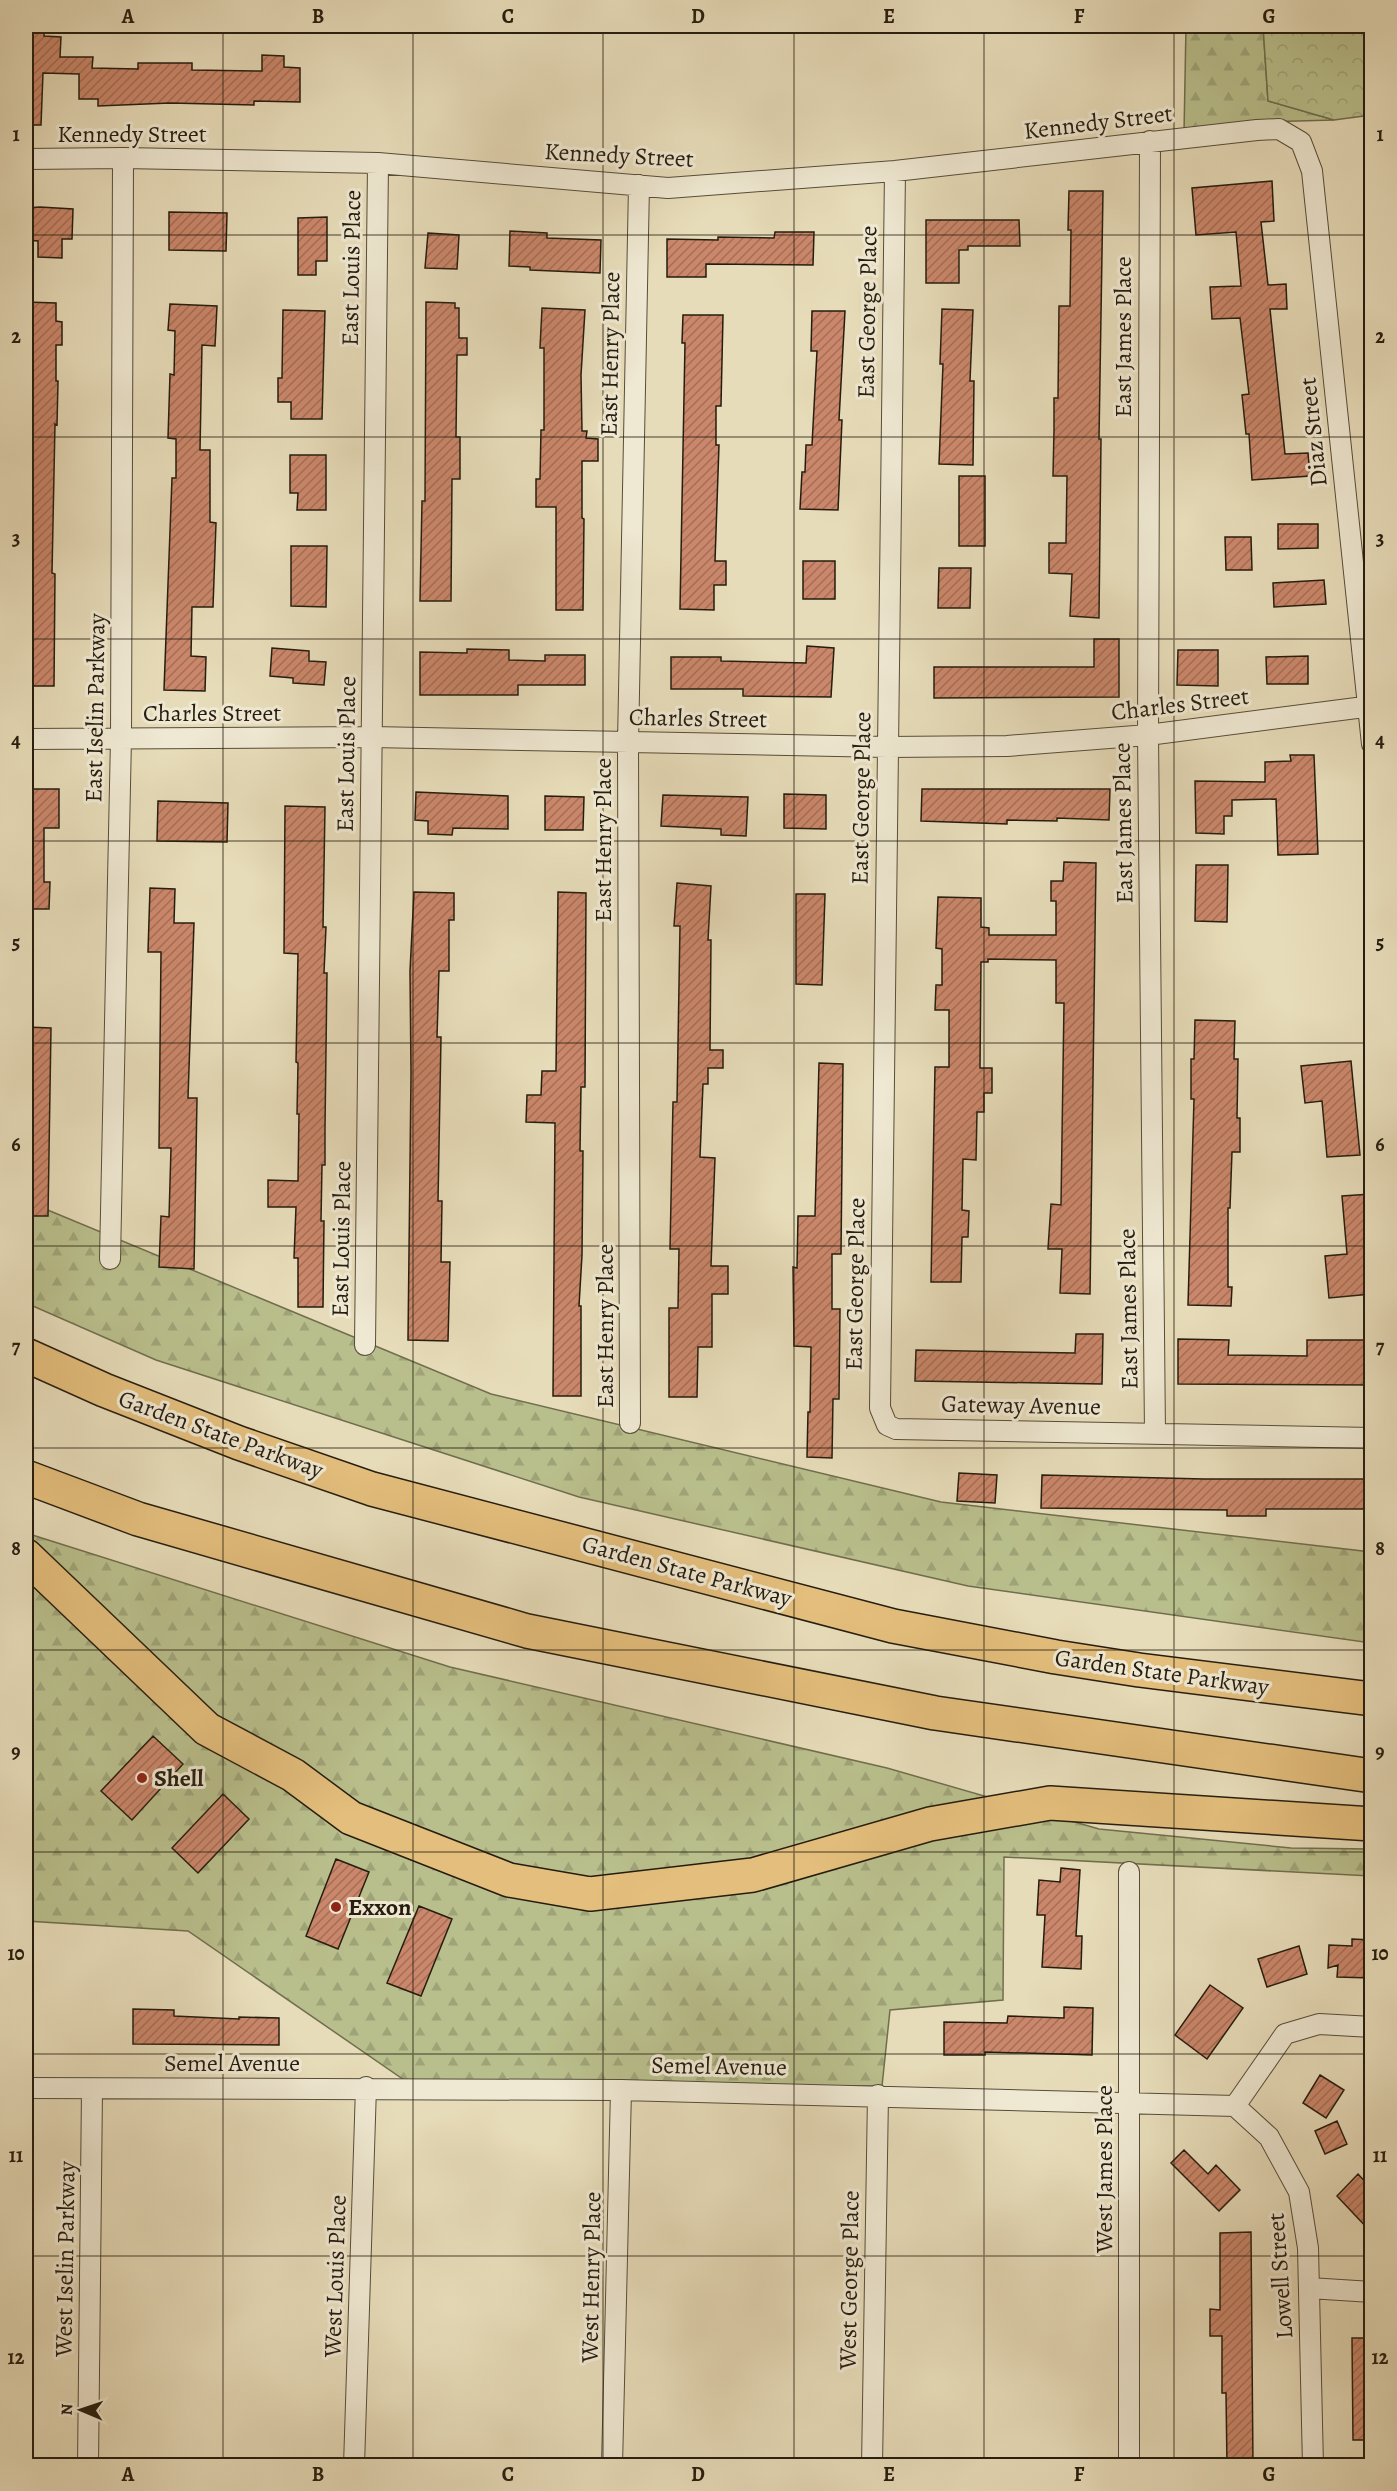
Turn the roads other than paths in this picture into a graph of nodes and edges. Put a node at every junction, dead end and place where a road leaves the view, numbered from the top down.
1 (1279, 129) joint
2 (1150, 141) junction
3 (123, 158) junction
4 (26, 159) edge
5 (378, 163) junction
6 (895, 171) junction
7 (639, 186) junction
8 (1370, 706) edge
9 (1148, 735) junction
10 (372, 737) junction
11 (121, 738) junction
12 (26, 739) edge
13 (628, 743) junction
14 (1371, 744) edge
15 (887, 747) junction
16 (110, 1258) dead end
17 (365, 1345) dead end
18 (26, 1354) edge
19 (630, 1423) dead end
20 (887, 1425) joint
21 (1155, 1433) junction
22 (1371, 1437) edge
23 (26, 1477) edge
24 (26, 1556) edge
25 (1371, 1699) edge
26 (1371, 1776) edge
27 (1371, 1824) edge
28 (1129, 1872) dead end
29 (1371, 2027) edge
30 (366, 2087) junction
31 (26, 2088) edge
32 (92, 2090) junction
33 (621, 2090) junction
34 (878, 2095) junction
35 (1130, 2104) junction
36 (1235, 2106) junction
37 (1309, 2289) junction
38 (1371, 2292) edge
39 (88, 2466) edge
40 (354, 2466) edge
41 (612, 2466) edge
42 (872, 2466) edge
43 (1129, 2466) edge
44 (1312, 2466) edge

1 - 2 street, Kennedy Street
1 - 8 street, Diaz Street
2 - 6 street, Kennedy Street
2 - 9 street, East James Place
3 - 4 street, Kennedy Street
3 - 5 street, Kennedy Street
3 - 11 street, East Iselin Parkway
5 - 7 street, Kennedy Street
5 - 10 street, East Louis Place
6 - 7 street, Kennedy Street
6 - 15 street, East George Place
7 - 13 street, East Henry Place
8 - 9 street, Charles Street
8 - 14 street, Diaz Street
9 - 15 street, Charles Street
9 - 21 street, East James Place
10 - 11 street, Charles Street
10 - 13 street, Charles Street
10 - 17 street, East Louis Place
11 - 12 street, Charles Street
11 - 16 street, East Iselin Parkway
13 - 15 street, Charles Street
13 - 19 street, East Henry Place
15 - 20 street, East George Place
18 - 25 highway, Garden State Parkway
20 - 21 street, Gateway Avenue
21 - 22 street, Gateway Avenue
23 - 26 highway
24 - 27 highway
28 - 35 street, West James Place
29 - 36 street
30 - 32 street, Semel Avenue
30 - 33 street, Semel Avenue
30 - 40 street, West Louis Place
31 - 32 street, Semel Avenue
32 - 39 street, West Iselin Parkway
33 - 34 street, Semel Avenue
33 - 41 street, West Henry Place
34 - 35 street, Semel Avenue
34 - 42 street, West George Place
35 - 36 street, Semel Avenue
35 - 43 street, West James Place
36 - 37 street, Lowell Street
37 - 38 street
37 - 44 street, Lowell Street

